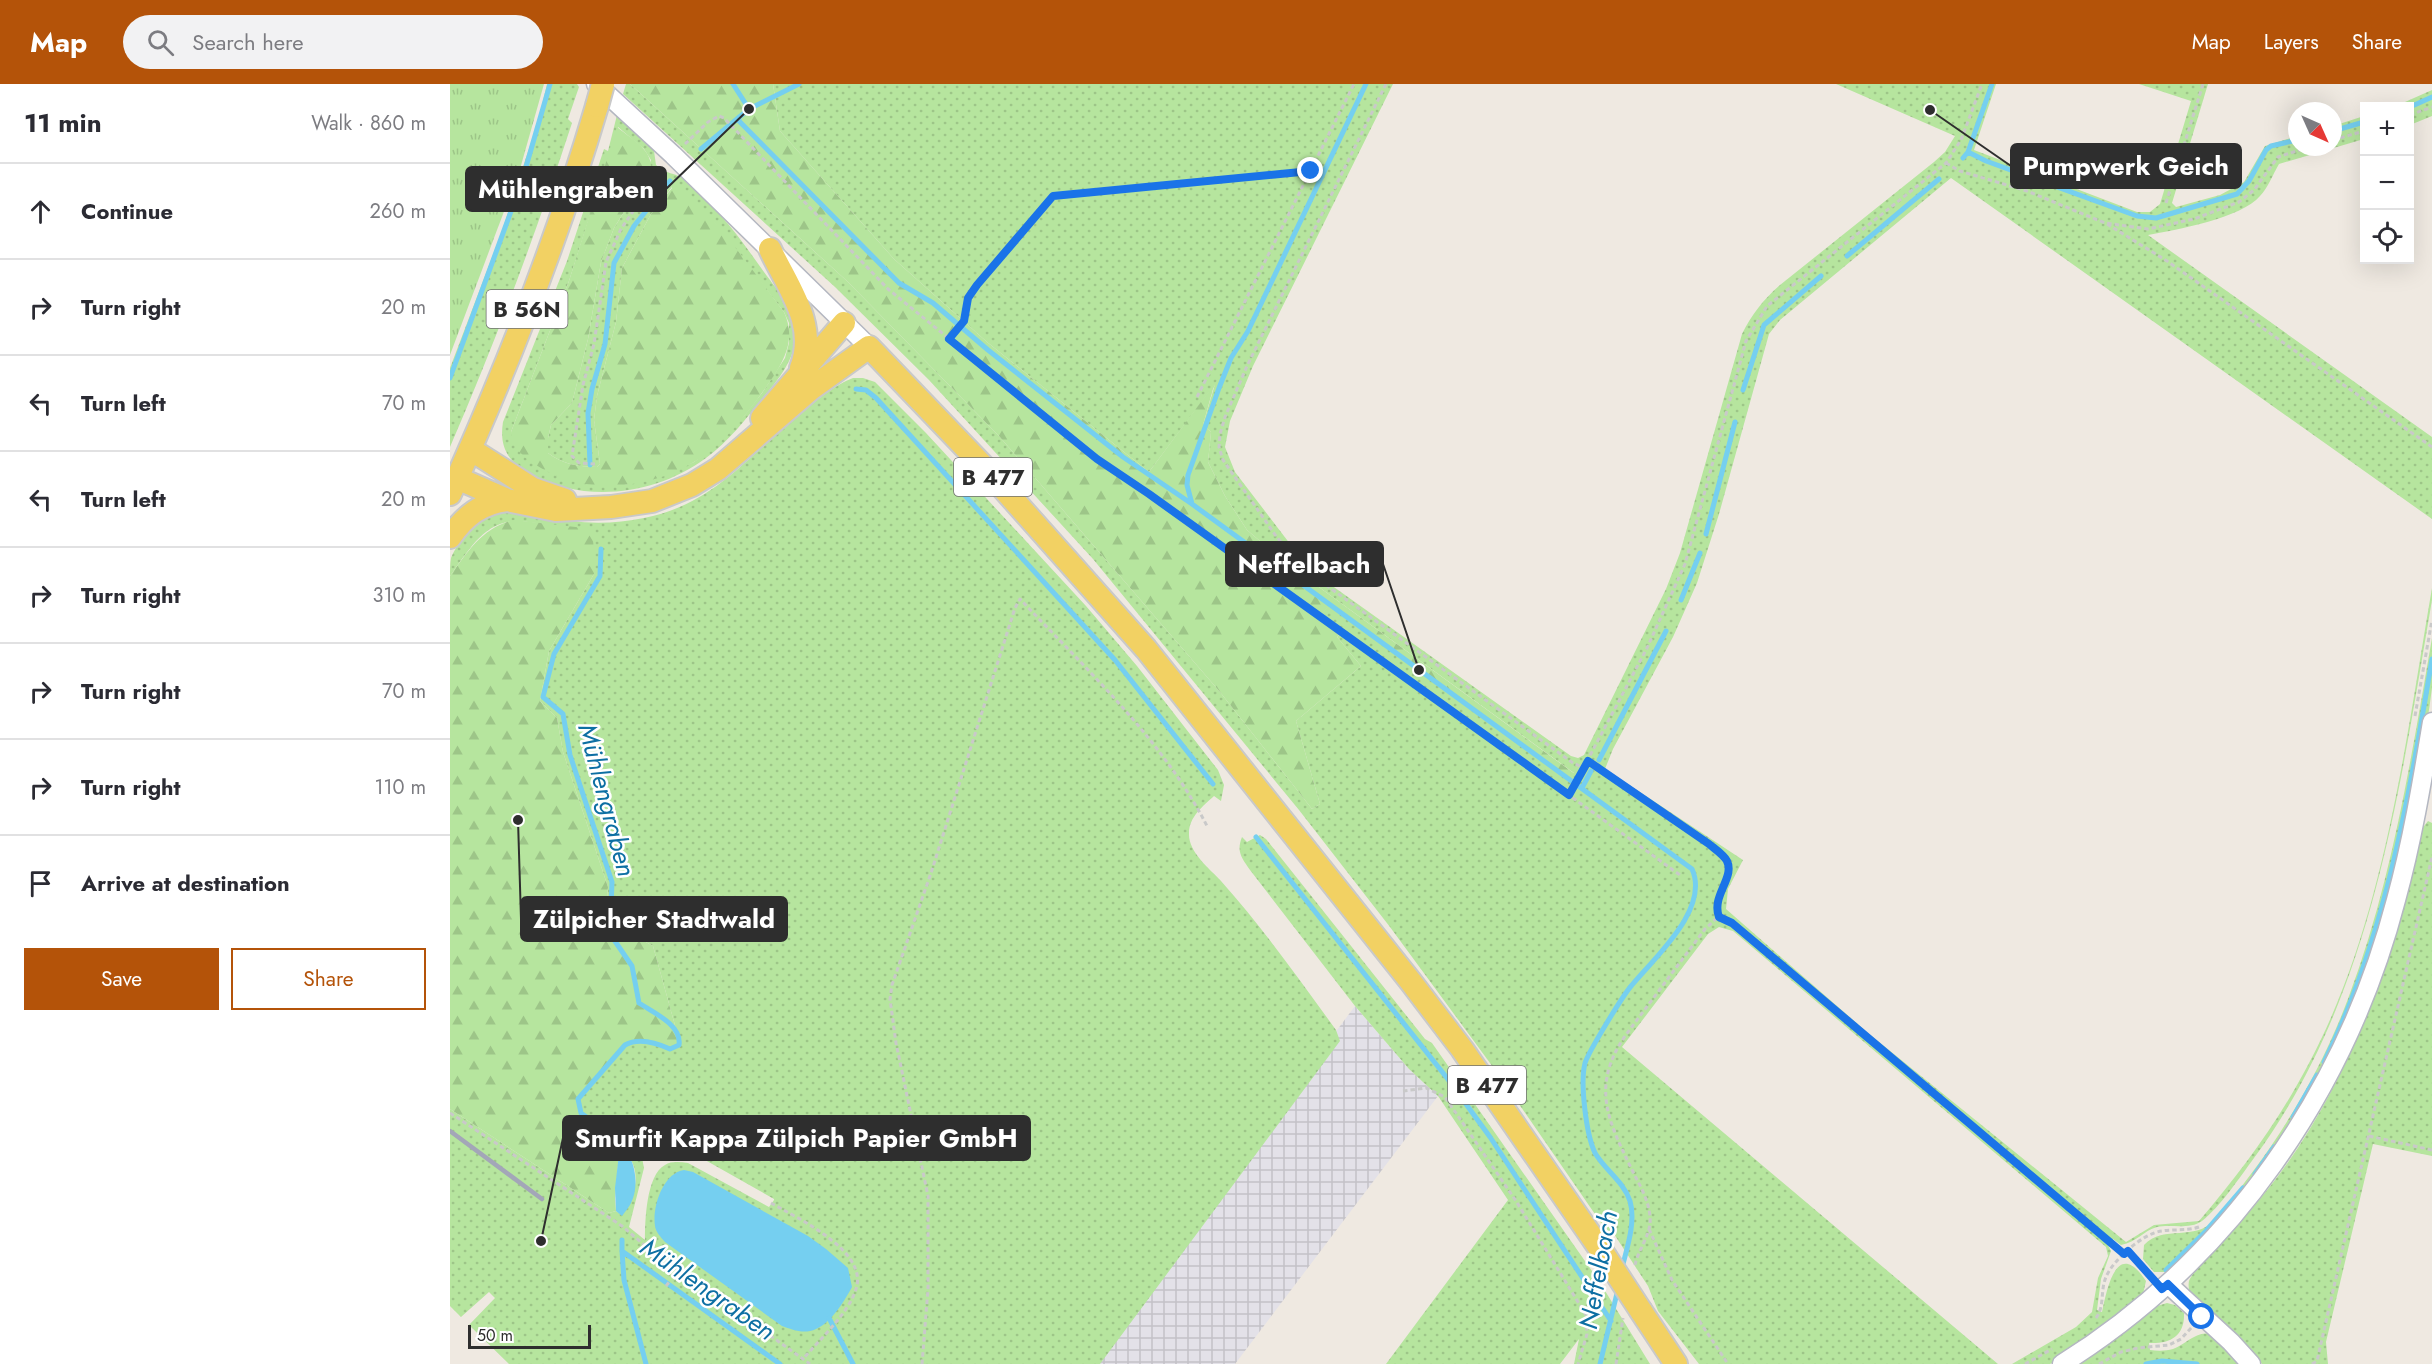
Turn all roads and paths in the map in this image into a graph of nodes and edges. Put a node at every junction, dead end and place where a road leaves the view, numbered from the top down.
1 (596, 84) edge
2 (603, 84) edge
3 (1354, 84) edge
4 (1386, 84) edge
5 (1982, 84) edge
6 (2203, 84) edge
7 (2432, 107) edge
8 (2414, 113) edge
9 (2360, 132) edge
10 (2342, 137) edge
11 (2288, 154) edge
12 (673, 155) junction
13 (1946, 163) junction
14 (1311, 171) junction
15 (651, 185) dead end
16 (2166, 203) dead end
17 (2105, 223) junction
18 (770, 249) junction
19 (844, 322) junction
20 (949, 339) junction
21 (869, 347) junction
22 (800, 372) junction
23 (1197, 397) dead end
24 (2432, 447) edge
25 (470, 449) junction
26 (727, 461) junction
27 (595, 464) dead end
28 (454, 486) edge
29 (507, 500) junction
30 (611, 507) junction
31 (450, 537) edge
32 (2432, 620) edge
33 (2423, 724) edge
34 (1588, 761) junction
35 (1584, 768) junction
36 (1569, 795) junction
37 (1207, 826) dead end
38 (2432, 857) edge
39 (1680, 875) dead end
40 (1719, 917) junction
41 (1403, 1091) dead end
42 (450, 1113) edge
43 (2368, 1136) junction
44 (2432, 1150) edge
45 (771, 1203) dead end
46 (2203, 1225) dead end
47 (1649, 1229) junction
48 (2128, 1251) junction
49 (2124, 1254) junction
50 (1634, 1271) dead end
51 (670, 1281) dead end
52 (2165, 1286) junction
53 (666, 1287) dead end
54 (2100, 1312) dead end
55 (1632, 1313) junction
56 (2202, 1317) junction
57 (803, 1359) junction
58 (2317, 1363) edge
59 (810, 1364) edge
60 (922, 1364) edge
61 (1578, 1364) edge
62 (1616, 1364) edge
63 (1676, 1364) edge
64 (1728, 1364) edge
65 (2062, 1364) edge
66 (2099, 1364) edge
67 (2251, 1364) edge
68 (2312, 1364) edge

1 - 12 street
2 - 25 main road, B 56N, bridge
3 - 14 path
4 - 35 path
5 - 13 path
6 - 16 path
7 - 8 path
9 - 10 path
11 - 17 path
12 - 18 street
12 - 20 path
13 - 17 path
13 - 34 path
14 - 20 path
14 - 23 path
15 - 27 path
17 - 24 path
18 - 19 street
18 - 22 main road
19 - 21 street
19 - 22 main road
20 - 36 path
21 - 26 main road
21 - 55 main road, B 477, bridge
22 - 26 main road
25 - 28 main road, B 56N
25 - 30 main road
26 - 30 main road
28 - 29 main road
29 - 30 main road
29 - 31 main road
32 - 33 path
33 - 52 street
34 - 35 path
34 - 40 path
35 - 36 path
36 - 39 path
37 - 60 path
38 - 43 path
40 - 47 path
40 - 49 path
41 - 61 path
42 - 57 path
43 - 44 path
43 - 58 path
45 - 57 path
46 - 48 path
47 - 50 path
47 - 64 path
48 - 49 path
48 - 52 path
49 - 54 path
51 - 53 path
52 - 56 street
52 - 65 street
55 - 62 path
55 - 63 main road, B 477
56 - 66 path
56 - 67 street
57 - 59 path
58 - 68 path

